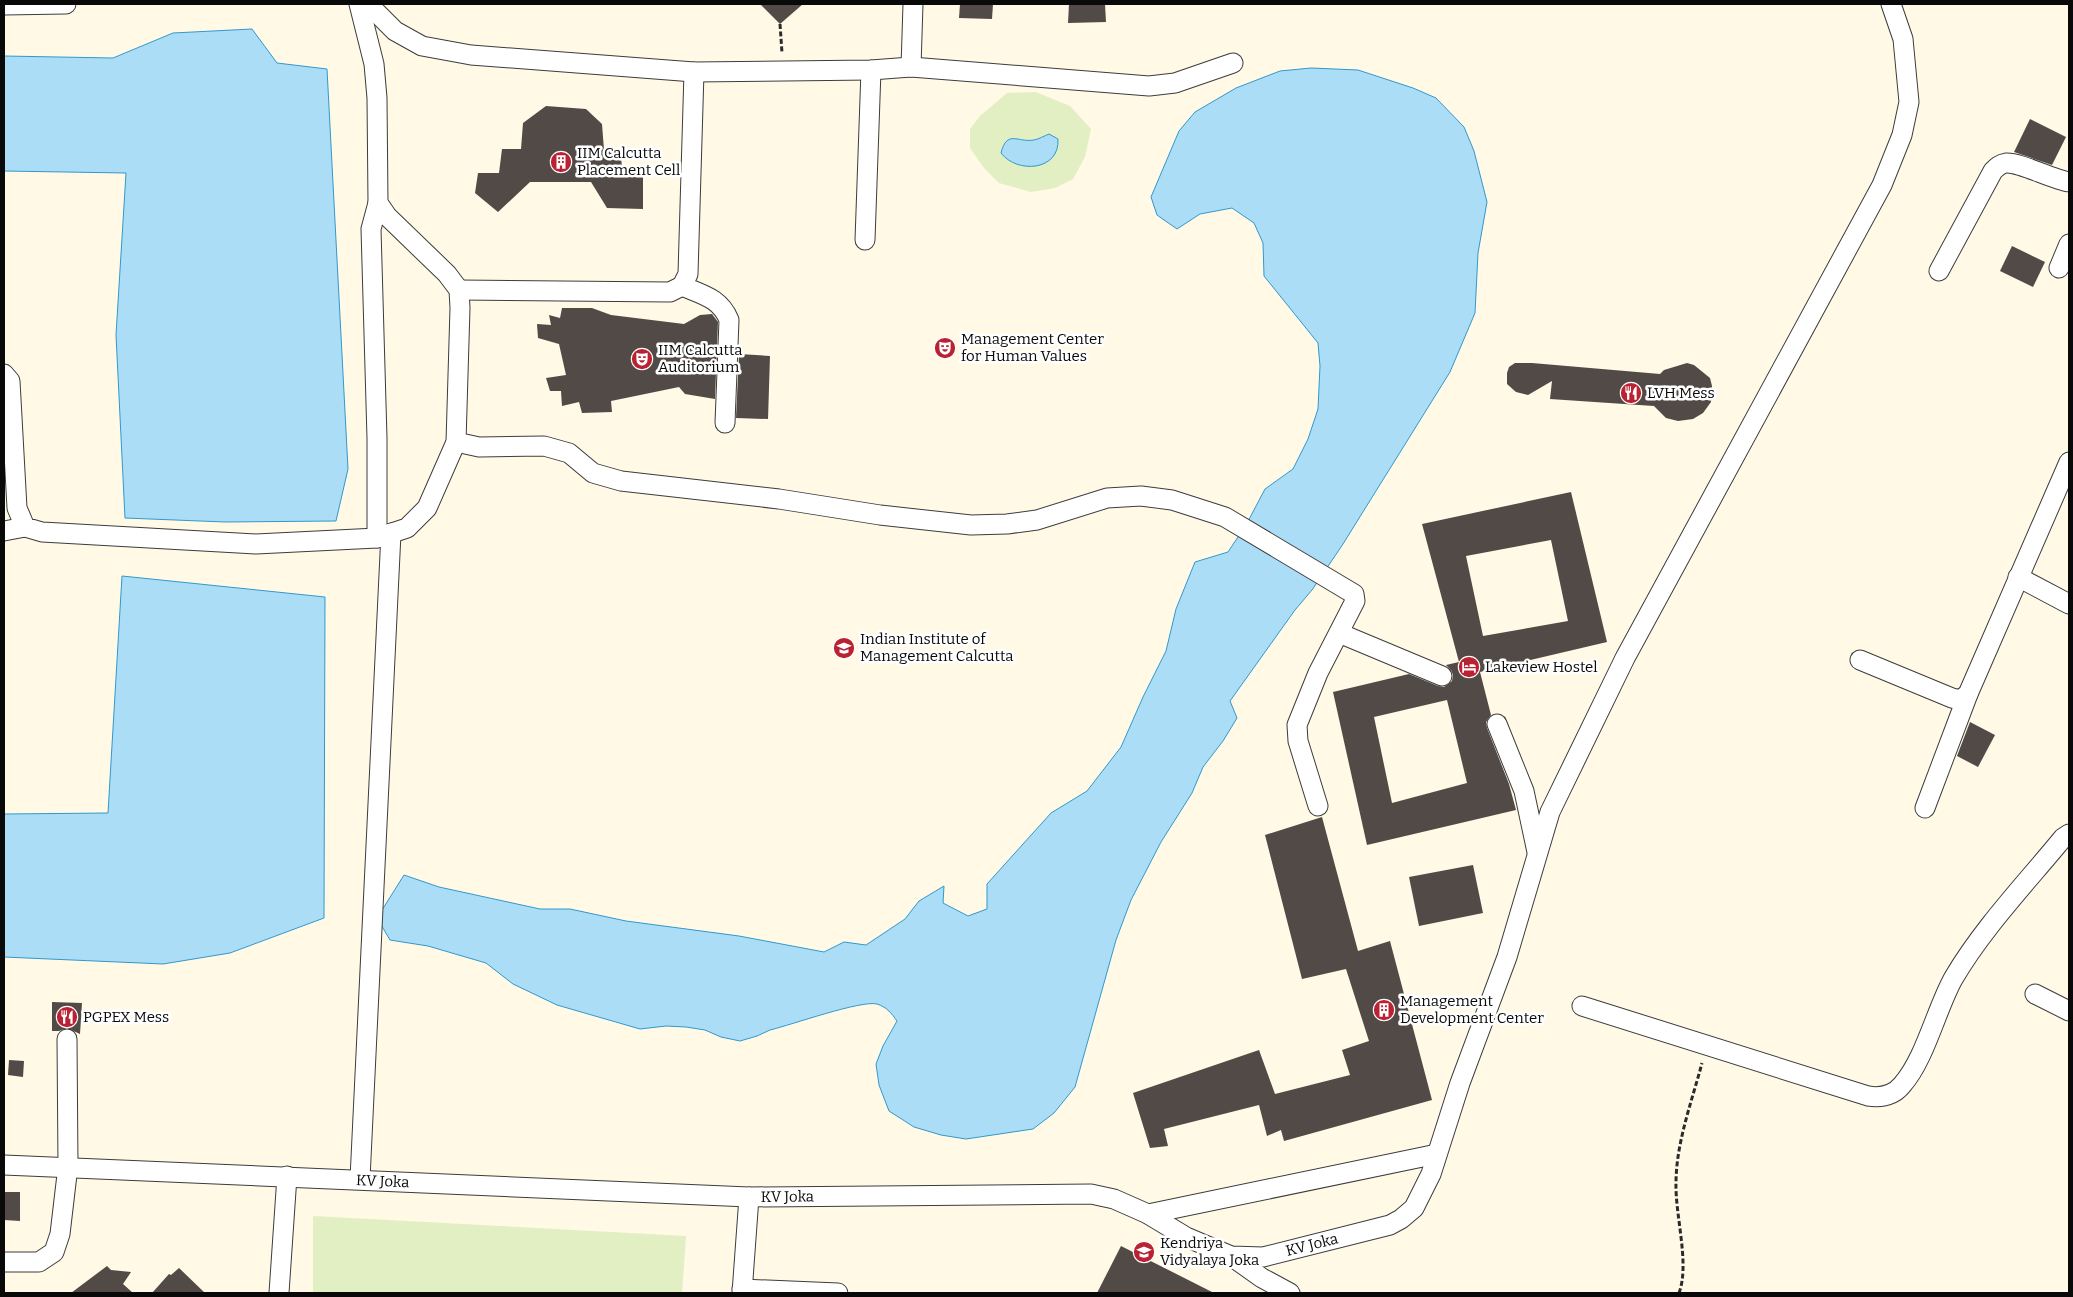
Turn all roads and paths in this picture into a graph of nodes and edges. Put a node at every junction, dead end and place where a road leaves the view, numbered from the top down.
1 (66, 4) edge
2 (361, 4) edge
3 (913, 4) edge
4 (1891, 4) edge
5 (4, 5) edge
6 (780, 24) dead end
7 (1233, 62) dead end
8 (911, 67) junction
9 (871, 70) junction
10 (783, 71) junction
11 (694, 72) junction
12 (2069, 182) edge
13 (378, 203) junction
14 (865, 240) dead end
15 (2069, 244) edge
16 (2059, 268) dead end
17 (1939, 271) dead end
18 (682, 286) junction
19 (458, 290) junction
20 (4, 374) edge
21 (724, 423) dead end
22 (456, 442) junction
23 (2069, 462) edge
24 (25, 527) junction
25 (4, 531) edge
26 (384, 535) junction
27 (2018, 577) junction
28 (2069, 604) edge
29 (1339, 633) junction
30 (1860, 660) dead end
31 (1442, 676) dead end
32 (1968, 694) junction
33 (1497, 724) dead end
34 (1318, 806) dead end
35 (1925, 808) dead end
36 (2069, 834) edge
37 (1537, 855) junction
38 (2035, 994) dead end
39 (1582, 1006) dead end
40 (2069, 1011) edge
41 (67, 1039) dead end
42 (1707, 1045) junction
43 (1437, 1154) junction
44 (4, 1165) edge
45 (68, 1166) junction
46 (286, 1176) junction
47 (360, 1179) junction
48 (749, 1197) junction
49 (1148, 1214) junction
50 (1231, 1256) junction
51 (4, 1262) edge
52 (742, 1291) edge
53 (279, 1293) edge
54 (838, 1293) edge
55 (1290, 1293) edge
56 (1679, 1293) edge

1 - 5 street
2 - 11 street
2 - 13 street
3 - 8 street
4 - 37 street, KV Joka
6 - 10 path
7 - 8 street
8 - 9 street
9 - 10 street
9 - 14 street
10 - 11 street
11 - 18 street
12 - 17 street
13 - 19 street
13 - 26 street
15 - 16 street
18 - 19 street
18 - 21 street
19 - 22 street
20 - 24 street
22 - 26 street
22 - 29 street
23 - 27 street
24 - 25 street
24 - 26 street
26 - 47 street
27 - 28 street
27 - 32 street
29 - 31 street
29 - 34 street
30 - 32 street
32 - 35 street
33 - 37 street
36 - 42 street
37 - 43 street, KV Joka
38 - 40 street
39 - 42 street
41 - 45 street
42 - 56 path
43 - 49 street
43 - 50 street, KV Joka
44 - 45 street, KV Joka
45 - 46 street, KV Joka
45 - 51 street
46 - 47 street, KV Joka
46 - 53 street
47 - 48 street, KV Joka
48 - 49 street, KV Joka
48 - 52 street
49 - 50 street, KV Joka
50 - 55 street
52 - 54 street

